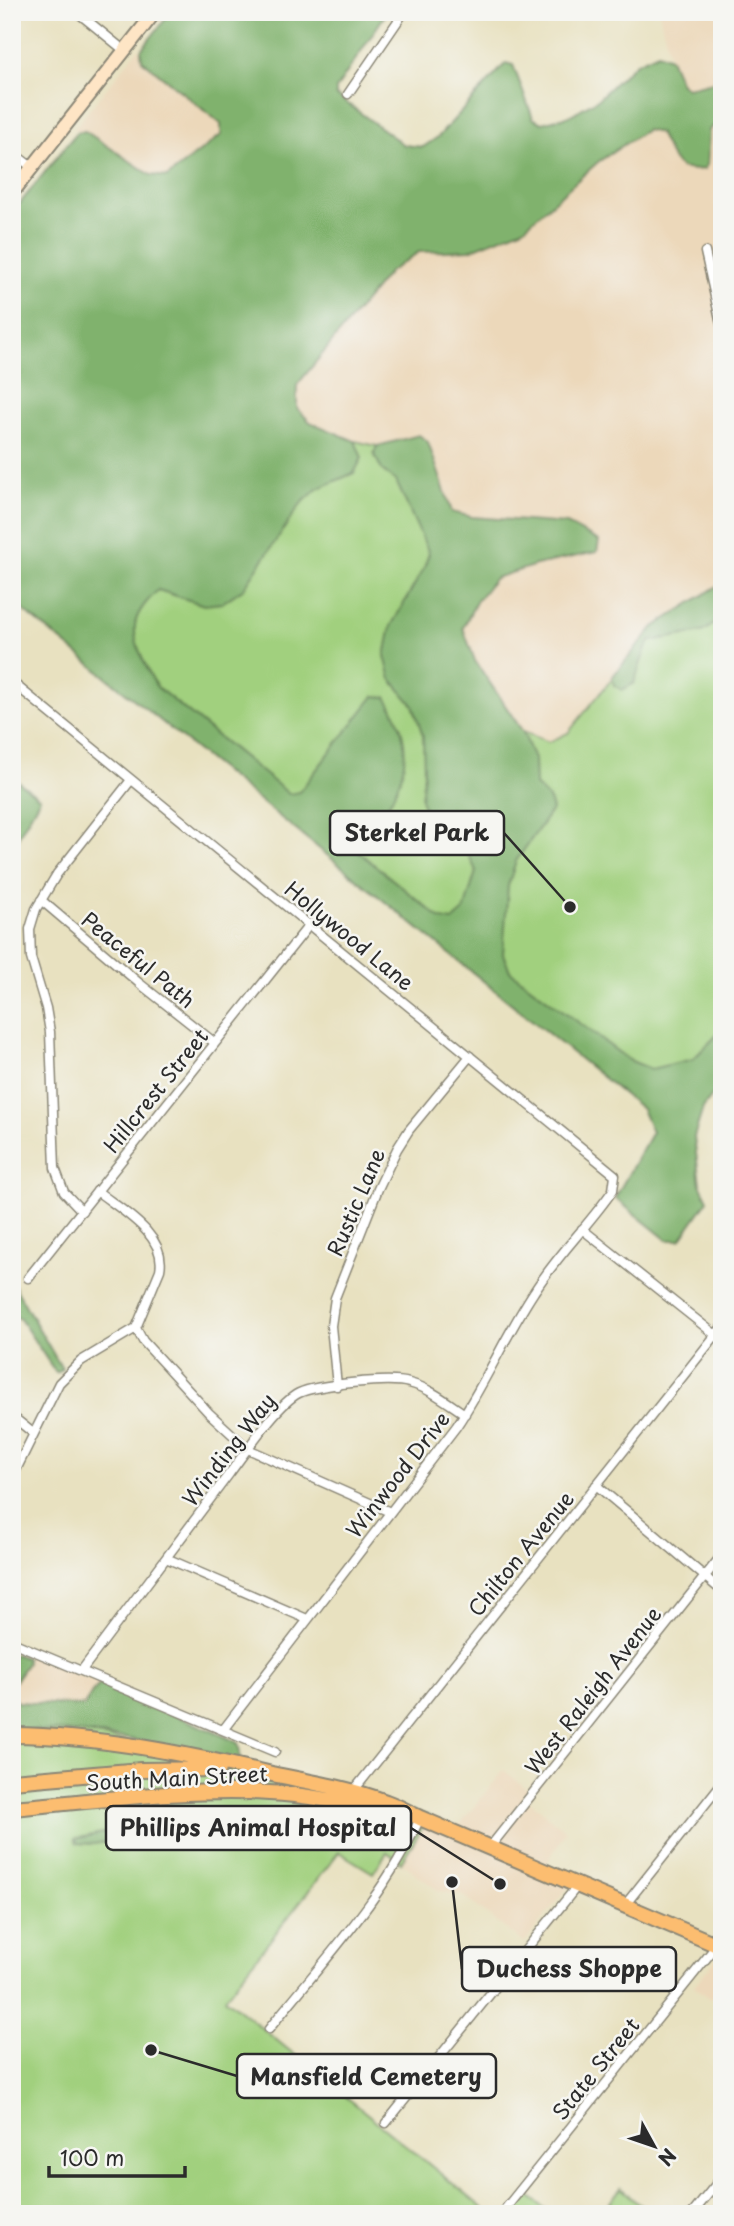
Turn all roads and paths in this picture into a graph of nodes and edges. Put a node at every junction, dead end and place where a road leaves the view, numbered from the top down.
1 (77, 12) edge
2 (155, 12) edge
3 (404, 12) edge
4 (125, 51) junction
5 (348, 94) dead end
6 (12, 152) edge
7 (33, 168) junction
8 (12, 193) edge
9 (705, 252) dead end
10 (722, 328) edge
11 (12, 682) edge
12 (131, 780) junction
13 (41, 901) junction
14 (310, 924) junction
15 (215, 1043) junction
16 (470, 1056) junction
17 (97, 1191) junction
18 (82, 1210) junction
19 (582, 1229) junction
20 (27, 1278) dead end
21 (722, 1327) edge
22 (136, 1328) junction
23 (718, 1338) edge
24 (337, 1386) junction
25 (465, 1414) junction
26 (12, 1416) edge
27 (33, 1433) junction
28 (248, 1449) junction
29 (12, 1478) edge
30 (596, 1485) junction
31 (390, 1512) junction
32 (722, 1555) edge
33 (166, 1558) junction
34 (705, 1576) junction
35 (722, 1591) edge
36 (307, 1619) junction
37 (12, 1642) edge
38 (82, 1670) junction
39 (223, 1730) junction
40 (12, 1735) edge
41 (275, 1752) dead end
42 (272, 1774) junction
43 (12, 1781) edge
44 (722, 1783) edge
45 (349, 1797) junction
46 (12, 1808) edge
47 (420, 1818) junction
48 (490, 1847) junction
49 (578, 1885) junction
50 (625, 1905) junction
51 (719, 1946) edge
52 (269, 2029) dead end
53 (386, 2123) dead end
54 (722, 2177) edge
55 (501, 2214) edge
56 (692, 2214) edge

1 - 4 street
2 - 4 main road
3 - 5 street
4 - 7 main road
6 - 7 street
7 - 8 main road
9 - 10 street
11 - 12 street, Hollywood Lane
12 - 13 street
12 - 14 street, Hollywood Lane
13 - 15 street, Peaceful Path
13 - 18 street
14 - 15 street, Hillcrest Street
14 - 16 street, Hollywood Lane
15 - 17 street, Hillcrest Street
16 - 19 street, Hollywood Lane
16 - 24 street, Rustic Lane
17 - 18 street, Hillcrest Street
17 - 22 street
18 - 20 street, Hillcrest Street
19 - 23 street
19 - 25 street, Winwood Drive
21 - 23 street, Chilton Avenue
22 - 27 street
22 - 28 street
23 - 30 street, Chilton Avenue
24 - 25 street, Winding Way
24 - 28 street, Winding Way
25 - 31 street, Winwood Drive
26 - 27 street
27 - 29 street
28 - 31 street
28 - 33 street, Winding Way
30 - 34 street
30 - 45 street, Chilton Avenue
31 - 36 street, Winwood Drive
32 - 34 street, West Raleigh Avenue
33 - 36 street
33 - 38 street, Winding Way
34 - 35 street
34 - 48 street, West Raleigh Avenue
36 - 39 street, Winwood Drive
37 - 38 street, South Main Street
38 - 39 street, South Main Street
39 - 41 street, South Main Street
40 - 42 highway
42 - 43 highway
42 - 45 highway, South Main Street
44 - 50 street
45 - 46 highway, South Main Street
45 - 47 highway, South Main Street
47 - 48 highway, South Main Street
47 - 52 street
48 - 49 highway, South Main Street
49 - 50 highway, South Main Street
49 - 53 street
50 - 51 highway, South Main Street
51 - 55 street, State Street
54 - 56 street

